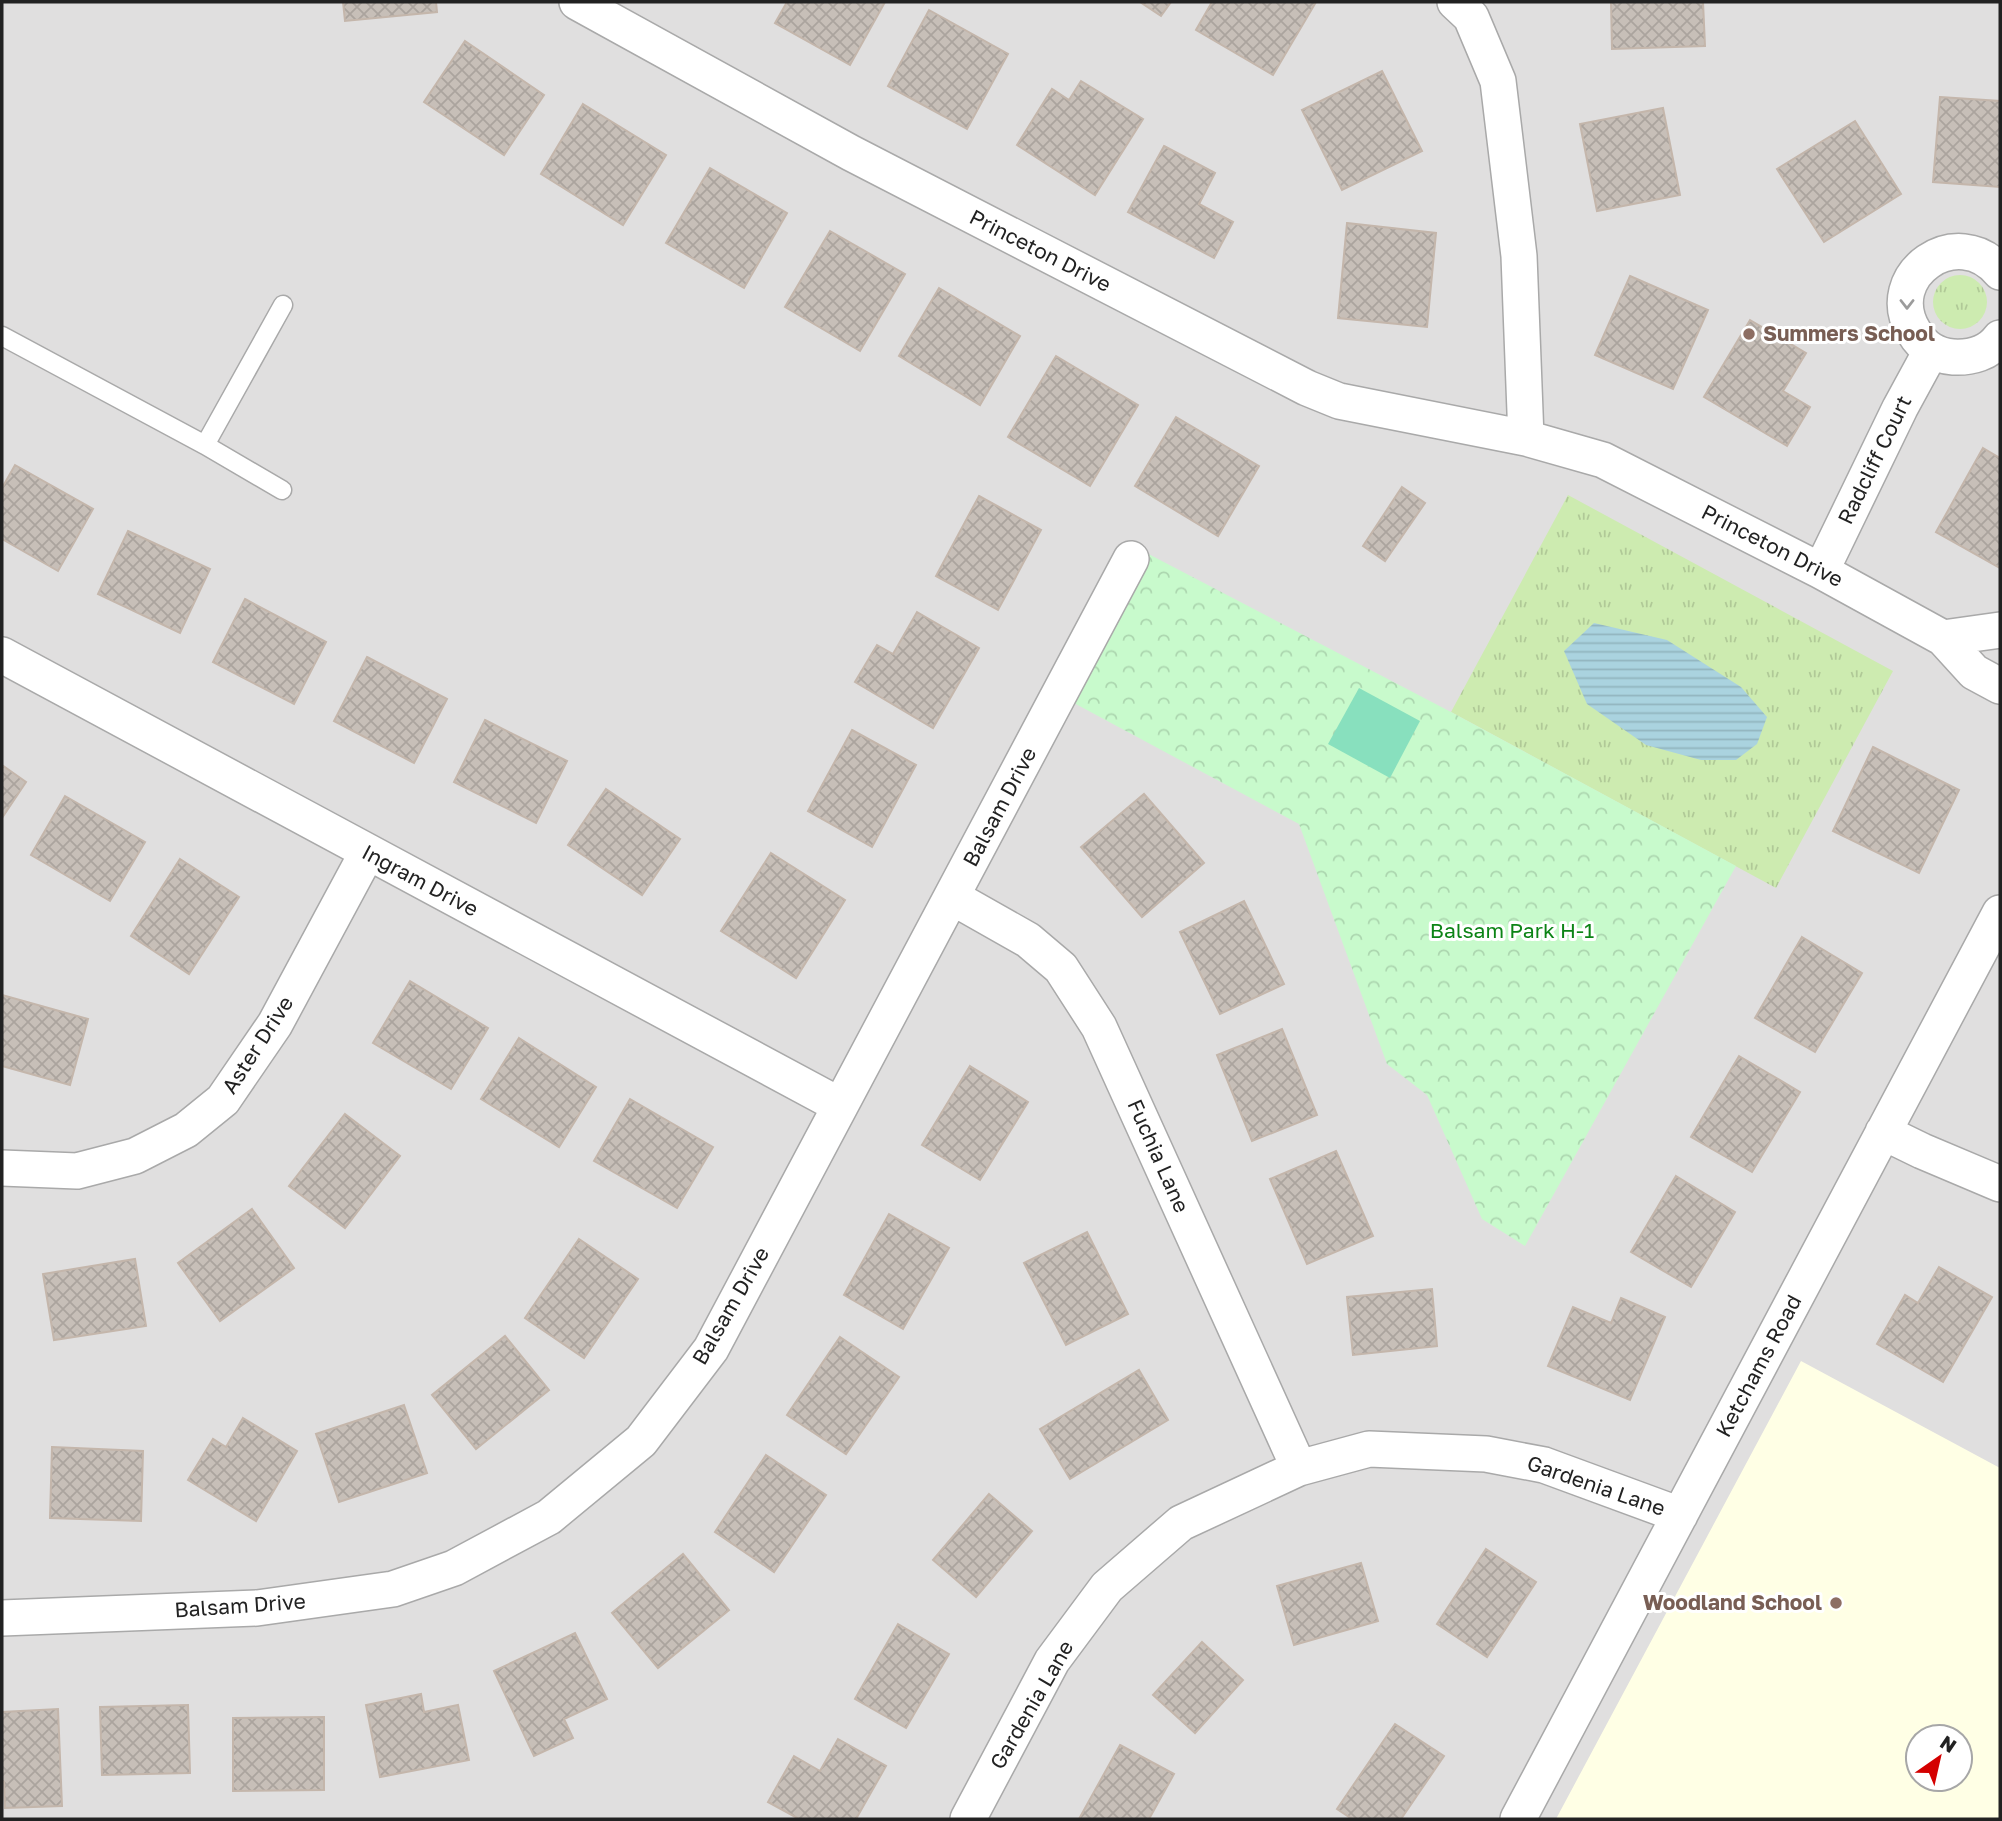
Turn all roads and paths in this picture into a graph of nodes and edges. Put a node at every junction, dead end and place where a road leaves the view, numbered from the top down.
1 (577, 2) edge
2 (1455, 2) edge
3 (2000, 272) edge
4 (283, 305) dead end
5 (2, 336) edge
6 (2000, 338) edge
7 (1931, 351) junction
8 (1526, 438) junction
9 (205, 445) junction
10 (282, 491) dead end
11 (1132, 559) dead end
12 (1821, 571) junction
13 (2000, 630) edge
14 (1943, 638) junction
15 (2, 655) edge
16 (2000, 685) edge
17 (366, 853) junction
18 (951, 897) junction
19 (2000, 913) edge
20 (839, 1105) junction
21 (1883, 1132) junction
22 (2, 1168) edge
23 (2000, 1184) edge
24 (1298, 1468) junction
25 (1680, 1514) junction
26 (2, 1618) edge
27 (968, 1819) edge
28 (1517, 1819) edge

1 - 8 street, Princeton Drive
2 - 8 street
3 -> 7 street
4 - 9 lane
5 - 9 lane
6 - 7 street
7 - 12 street, Radcliff Court
8 - 12 street, Princeton Drive
9 - 10 lane
11 - 18 street, Balsam Drive
12 - 14 street, Princeton Drive
13 - 14 street
14 - 16 street, Princeton Drive
15 - 17 street, Ingram Drive
17 - 20 street, Ingram Drive
17 - 22 street, Aster Drive
18 - 20 street, Balsam Drive
18 - 24 street, Fuchia Lane
19 - 21 street, Ketchams Road
20 - 26 street, Balsam Drive
21 - 23 street
21 - 25 street, Ketchams Road
24 - 25 street, Gardenia Lane
24 - 27 street, Gardenia Lane
25 - 28 street, Ketchams Road

